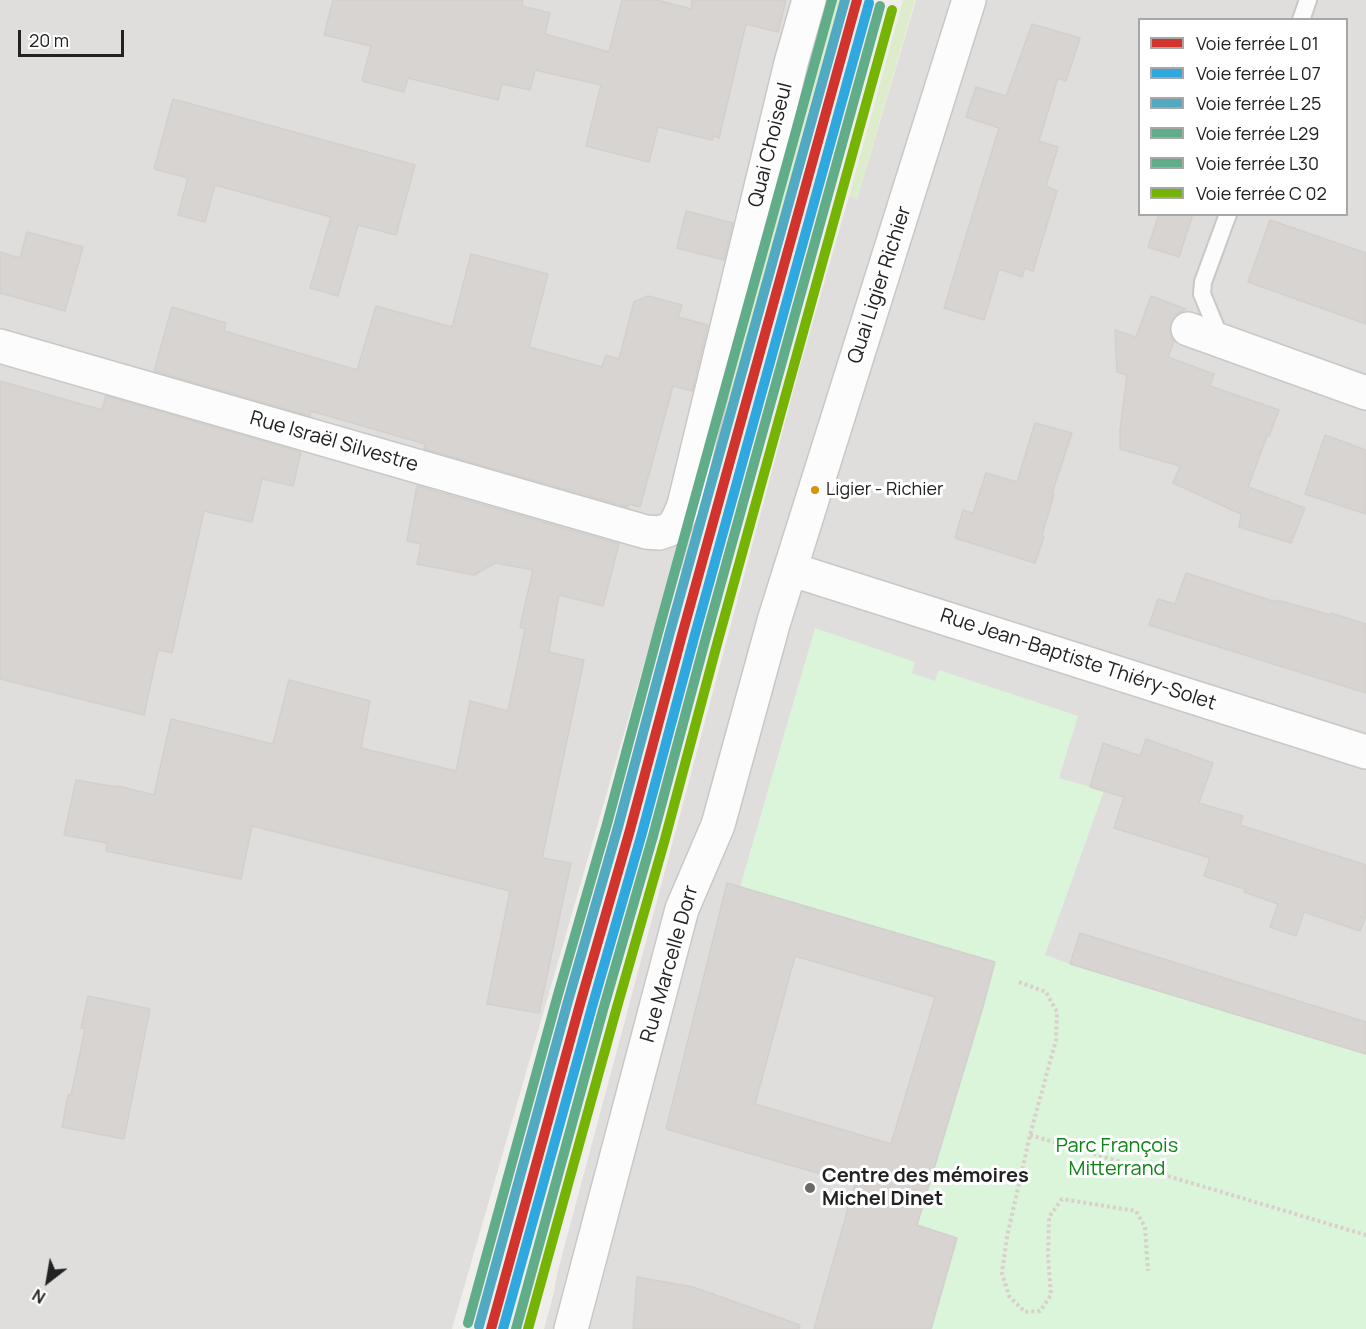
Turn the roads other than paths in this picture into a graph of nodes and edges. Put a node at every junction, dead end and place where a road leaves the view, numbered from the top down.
1 (809, 0) edge
2 (969, 0) edge
3 (1308, 0) edge
4 (1302, 18) edge
5 (1227, 216) edge
6 (1188, 329) dead end
7 (1221, 340) junction
8 (0, 346) edge
9 (1366, 393) edge
10 (668, 530) joint
11 (790, 569) junction
12 (1366, 752) edge
13 (570, 1329) edge

1 - 10 street, Quai Choiseul
2 - 11 street, Quai Ligier Richier
3 - 4 lane
5 - 7 lane
6 - 7 street
7 - 9 street
8 - 10 street, Rue Israël Silvestre
11 - 12 street, Rue Jean-Baptiste Thiéry-Solet
11 - 13 street, Rue Marcelle Dorr

